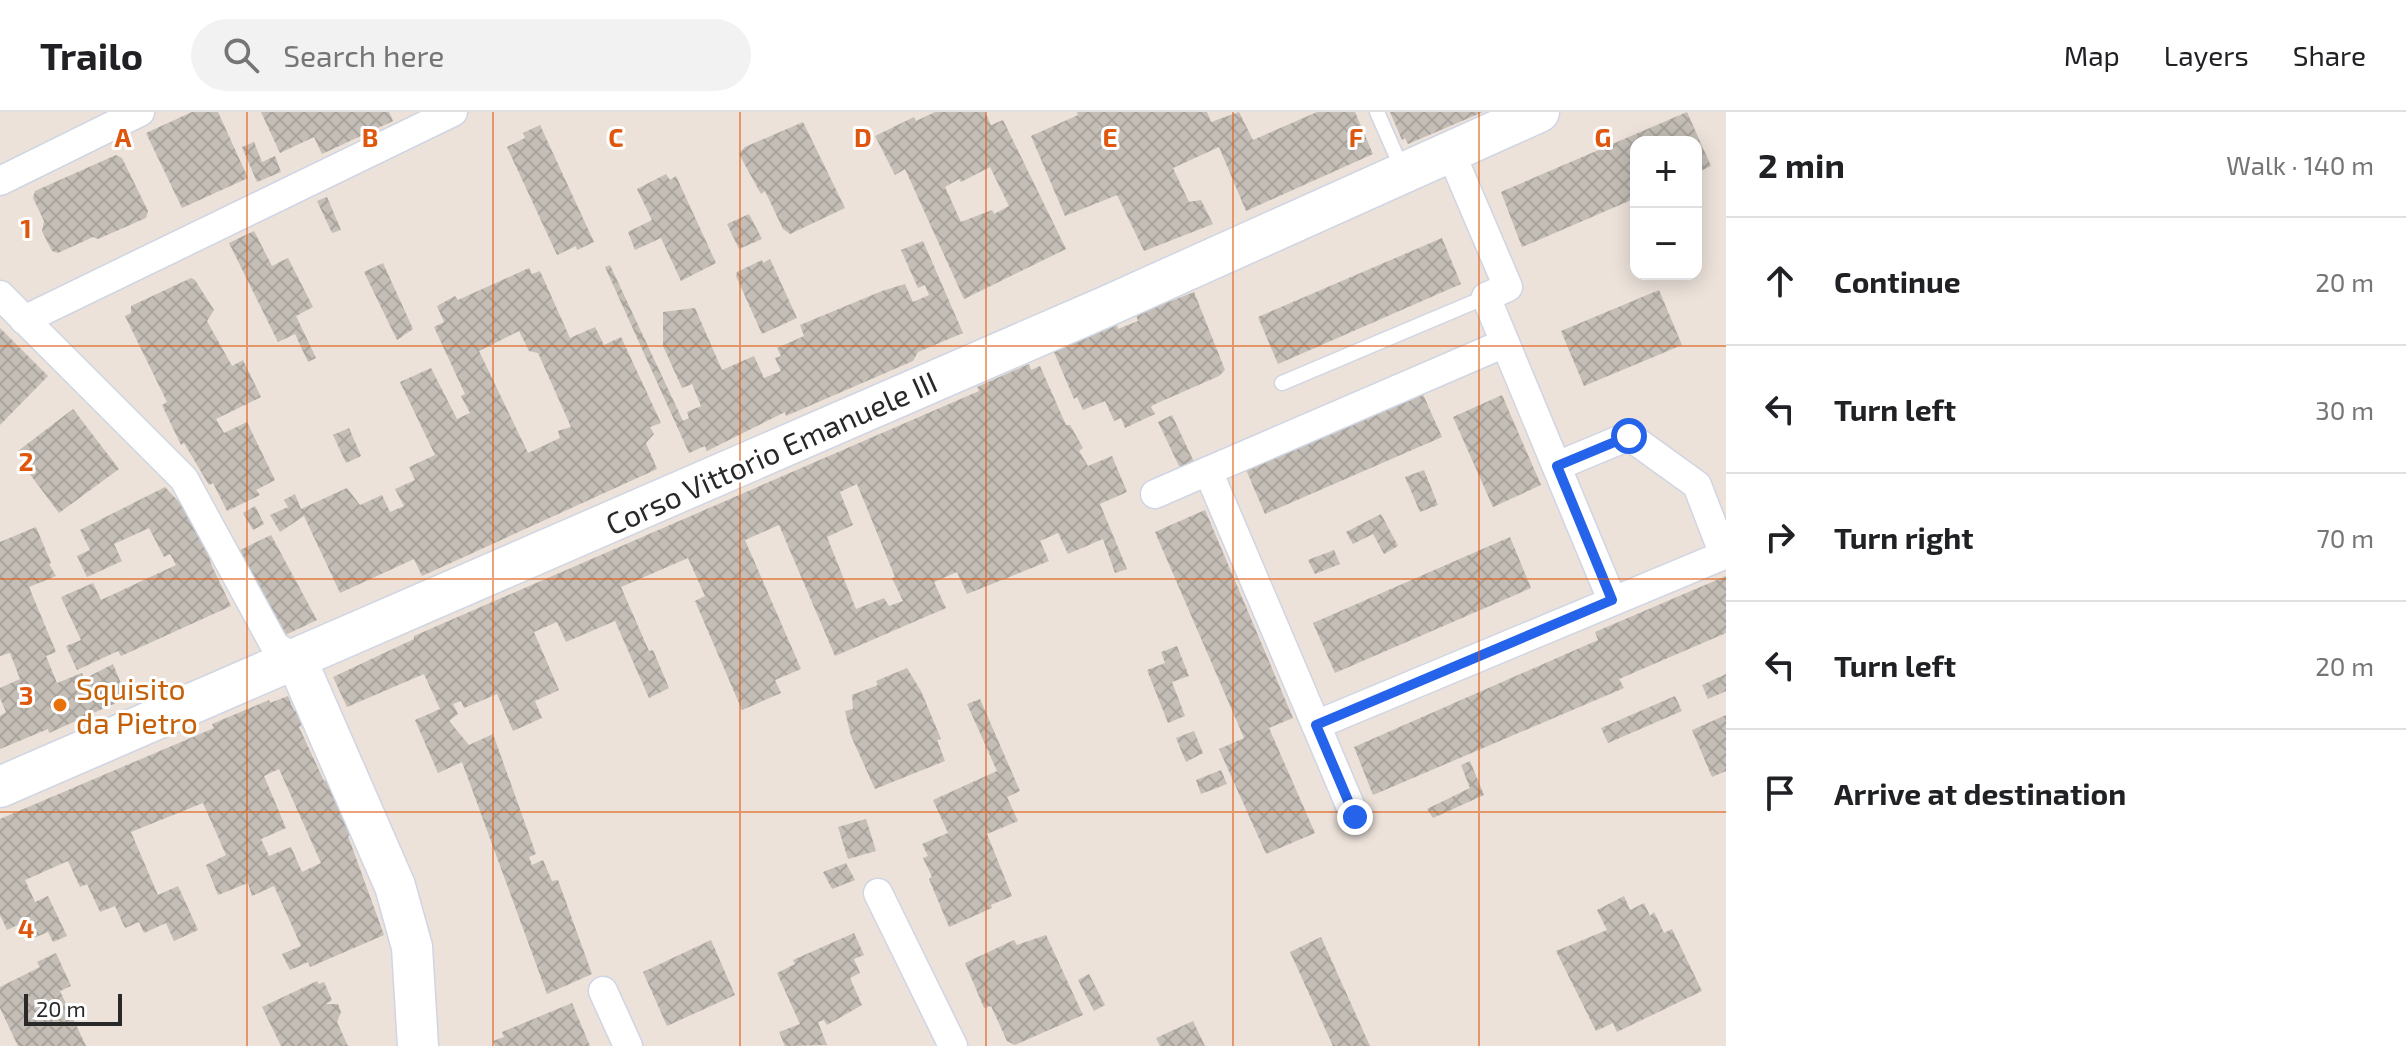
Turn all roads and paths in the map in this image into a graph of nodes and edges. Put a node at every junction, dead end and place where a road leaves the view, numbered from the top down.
1 (140, 112) edge
2 (453, 112) edge
3 (1377, 112) edge
4 (1518, 116) edge
5 (1450, 151) junction
6 (1403, 172) junction
7 (0, 181) edge
8 (0, 295) edge
9 (1486, 297) junction
10 (24, 320) junction
11 (1505, 343) junction
12 (1282, 383) dead end
13 (1557, 466) junction
14 (1208, 471) junction
15 (1155, 494) dead end
16 (1725, 554) edge
17 (1612, 600) junction
18 (296, 659) junction
19 (1316, 725) junction
20 (0, 787) edge
21 (1355, 817) dead end
22 (878, 893) dead end
23 (603, 991) dead end
24 (418, 1046) edge
25 (628, 1046) edge
26 (953, 1046) edge

1 - 7 street
2 - 10 street
3 - 6 lane
4 - 5 street, Corso Vittorio Emanuele III
5 - 6 street, Corso Vittorio Emanuele III
5 - 9 street
6 - 18 street, Corso Vittorio Emanuele III
8 - 10 street
9 - 11 street
9 - 12 lane
10 - 18 street
11 - 13 street
11 - 14 street
13 - 16 street
13 - 17 street
14 - 15 street
14 - 19 street
16 - 17 street
17 - 19 street
18 - 20 street, Corso Vittorio Emanuele III
18 - 24 street
19 - 21 street
22 - 26 street
23 - 25 street

